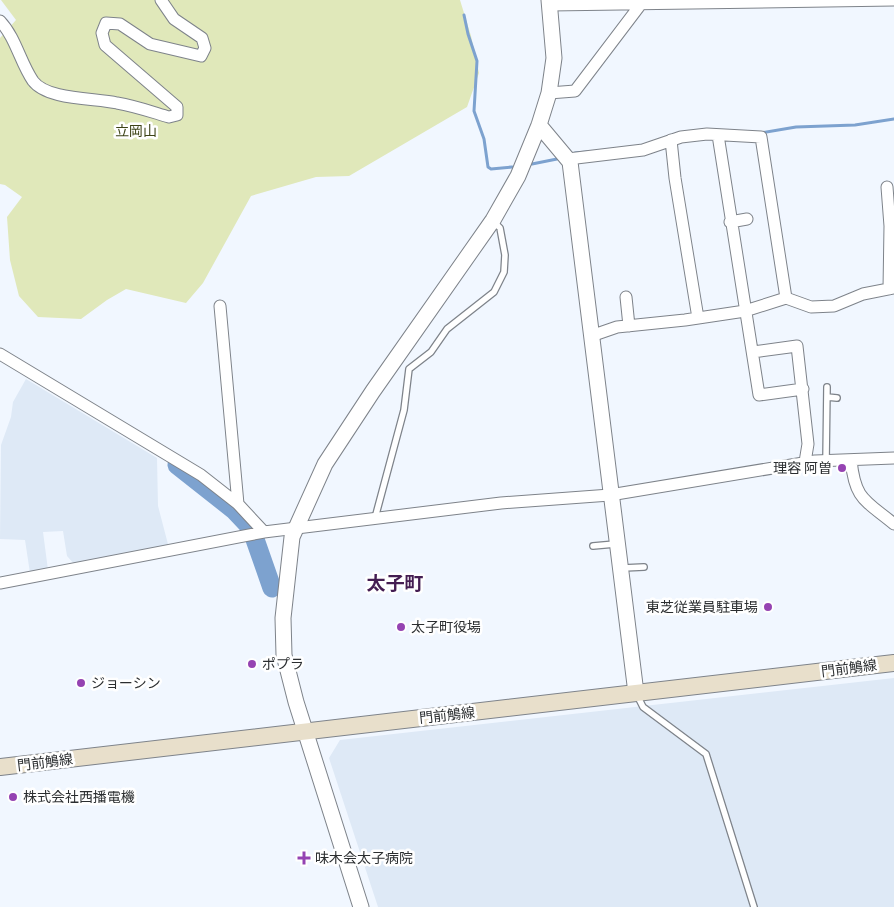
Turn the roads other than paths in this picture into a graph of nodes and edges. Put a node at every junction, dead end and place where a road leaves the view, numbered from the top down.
1 (161, 0) edge
2 (894, 0) edge
3 (643, 1) edge
4 (549, 2) edge
5 (0, 21) edge
6 (549, 93) junction
7 (539, 125) junction
8 (718, 135) junction
9 (671, 140) junction
10 (568, 159) junction
11 (887, 187) dead end
12 (747, 219) dead end
13 (492, 220) junction
14 (730, 222) junction
15 (892, 288) edge
16 (626, 297) dead end
17 (786, 298) junction
18 (220, 306) dead end
19 (745, 311) junction
20 (698, 318) junction
21 (629, 326) junction
22 (591, 336) junction
23 (753, 352) junction
24 (0, 354) edge
25 (828, 387) dead end
26 (802, 389) junction
27 (827, 397) junction
28 (837, 398) dead end
29 (894, 458) edge
30 (826, 460) junction
31 (851, 460) junction
32 (805, 462) junction
33 (610, 495) junction
34 (238, 504) junction
35 (891, 518) edge
36 (374, 520) junction
37 (296, 530) junction
38 (257, 534) junction
39 (617, 543) junction
40 (593, 546) dead end
41 (644, 567) dead end
42 (620, 569) junction
43 (0, 583) edge
44 (894, 663) edge
45 (636, 693) junction
46 (306, 732) junction
47 (0, 767) edge
48 (360, 907) edge
49 (754, 907) edge

1 - 5 street
2 - 3 street
3 - 4 street
3 - 6 street
4 - 6 street
6 - 7 street
7 - 10 street
7 - 13 street
8 - 9 street
8 - 14 street
8 - 17 street
9 - 10 street
9 - 20 street
10 - 22 street
11 - 15 street
12 - 14 street
13 - 36 lane
13 - 37 street
14 - 19 street
15 - 17 street
16 - 21 street
17 - 19 street
18 - 34 street
19 - 20 street
19 - 23 street
20 - 21 street
21 - 22 street
22 - 33 street
23 - 26 street
23 - 26 street
24 - 34 street
25 - 27 lane
26 - 32 street
27 - 28 lane
27 - 30 lane
29 - 31 street
30 - 31 street
30 - 32 street
31 - 35 street
32 - 33 street
33 - 36 street
33 - 39 street
34 - 38 street
36 - 37 street
37 - 38 street
37 - 46 street
38 - 43 street
39 - 40 lane
39 - 42 street
41 - 42 lane
42 - 45 street
44 - 45 main road, 門前鵤線
45 - 46 main road, 門前鵤線
45 - 49 lane
46 - 47 main road, 門前鵤線
46 - 48 street

